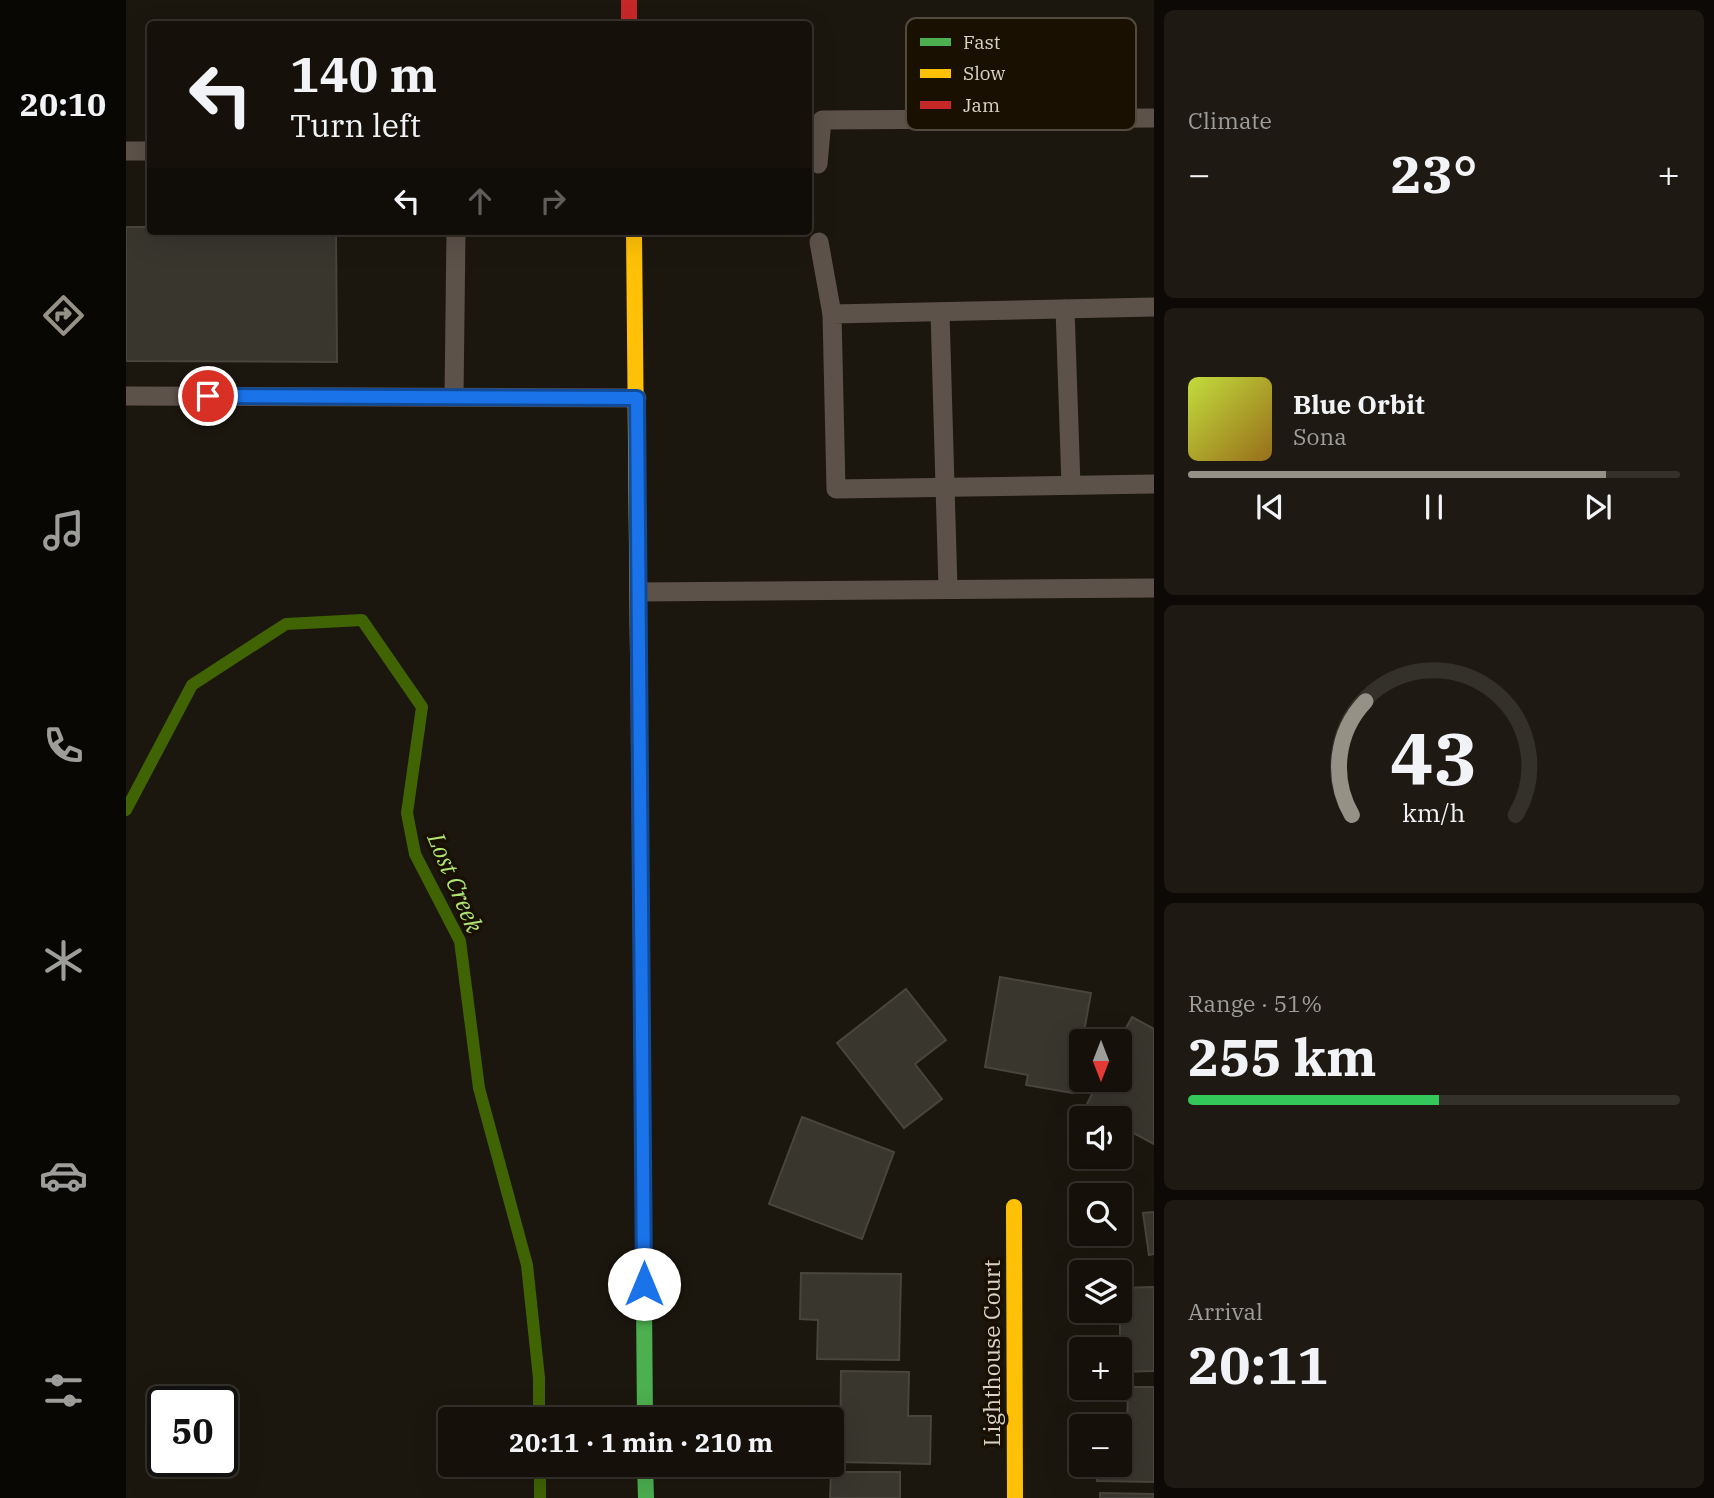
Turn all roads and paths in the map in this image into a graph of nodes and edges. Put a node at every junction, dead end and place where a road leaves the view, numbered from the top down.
1 (629, 0) edge
2 (629, 21) edge
3 (1136, 118) edge
4 (1154, 118) edge
5 (906, 119) edge
6 (126, 151) edge
7 (147, 151) edge
8 (818, 164) dead end
9 (456, 235) edge
10 (634, 235) edge
11 (819, 243) dead end
12 (1154, 307) edge
13 (1065, 309) junction
14 (940, 312) junction
15 (832, 314) junction
16 (126, 396) edge
17 (454, 397) junction
18 (637, 398) junction
19 (1154, 484) edge
20 (1071, 485) junction
21 (946, 487) junction
22 (1154, 588) edge
23 (948, 589) junction
24 (639, 592) junction
25 (1014, 1207) dead end
26 (645, 1407) edge
27 (645, 1477) edge
28 (646, 1498) edge
29 (1015, 1498) edge

1 - 2 main road
3 - 4 lane
5 - 8 lane
6 - 7 lane
9 - 17 lane
10 - 18 main road
11 - 15 lane
12 - 13 lane
13 - 14 lane
13 - 20 lane
14 - 15 lane
14 - 21 lane
15 - 21 lane
16 - 17 lane
17 - 18 lane
18 - 24 main road
19 - 20 lane
20 - 21 lane
21 - 23 lane
22 - 23 lane
23 - 24 lane
24 - 26 main road
25 - 29 main road, Lighthouse Court
27 - 28 main road

